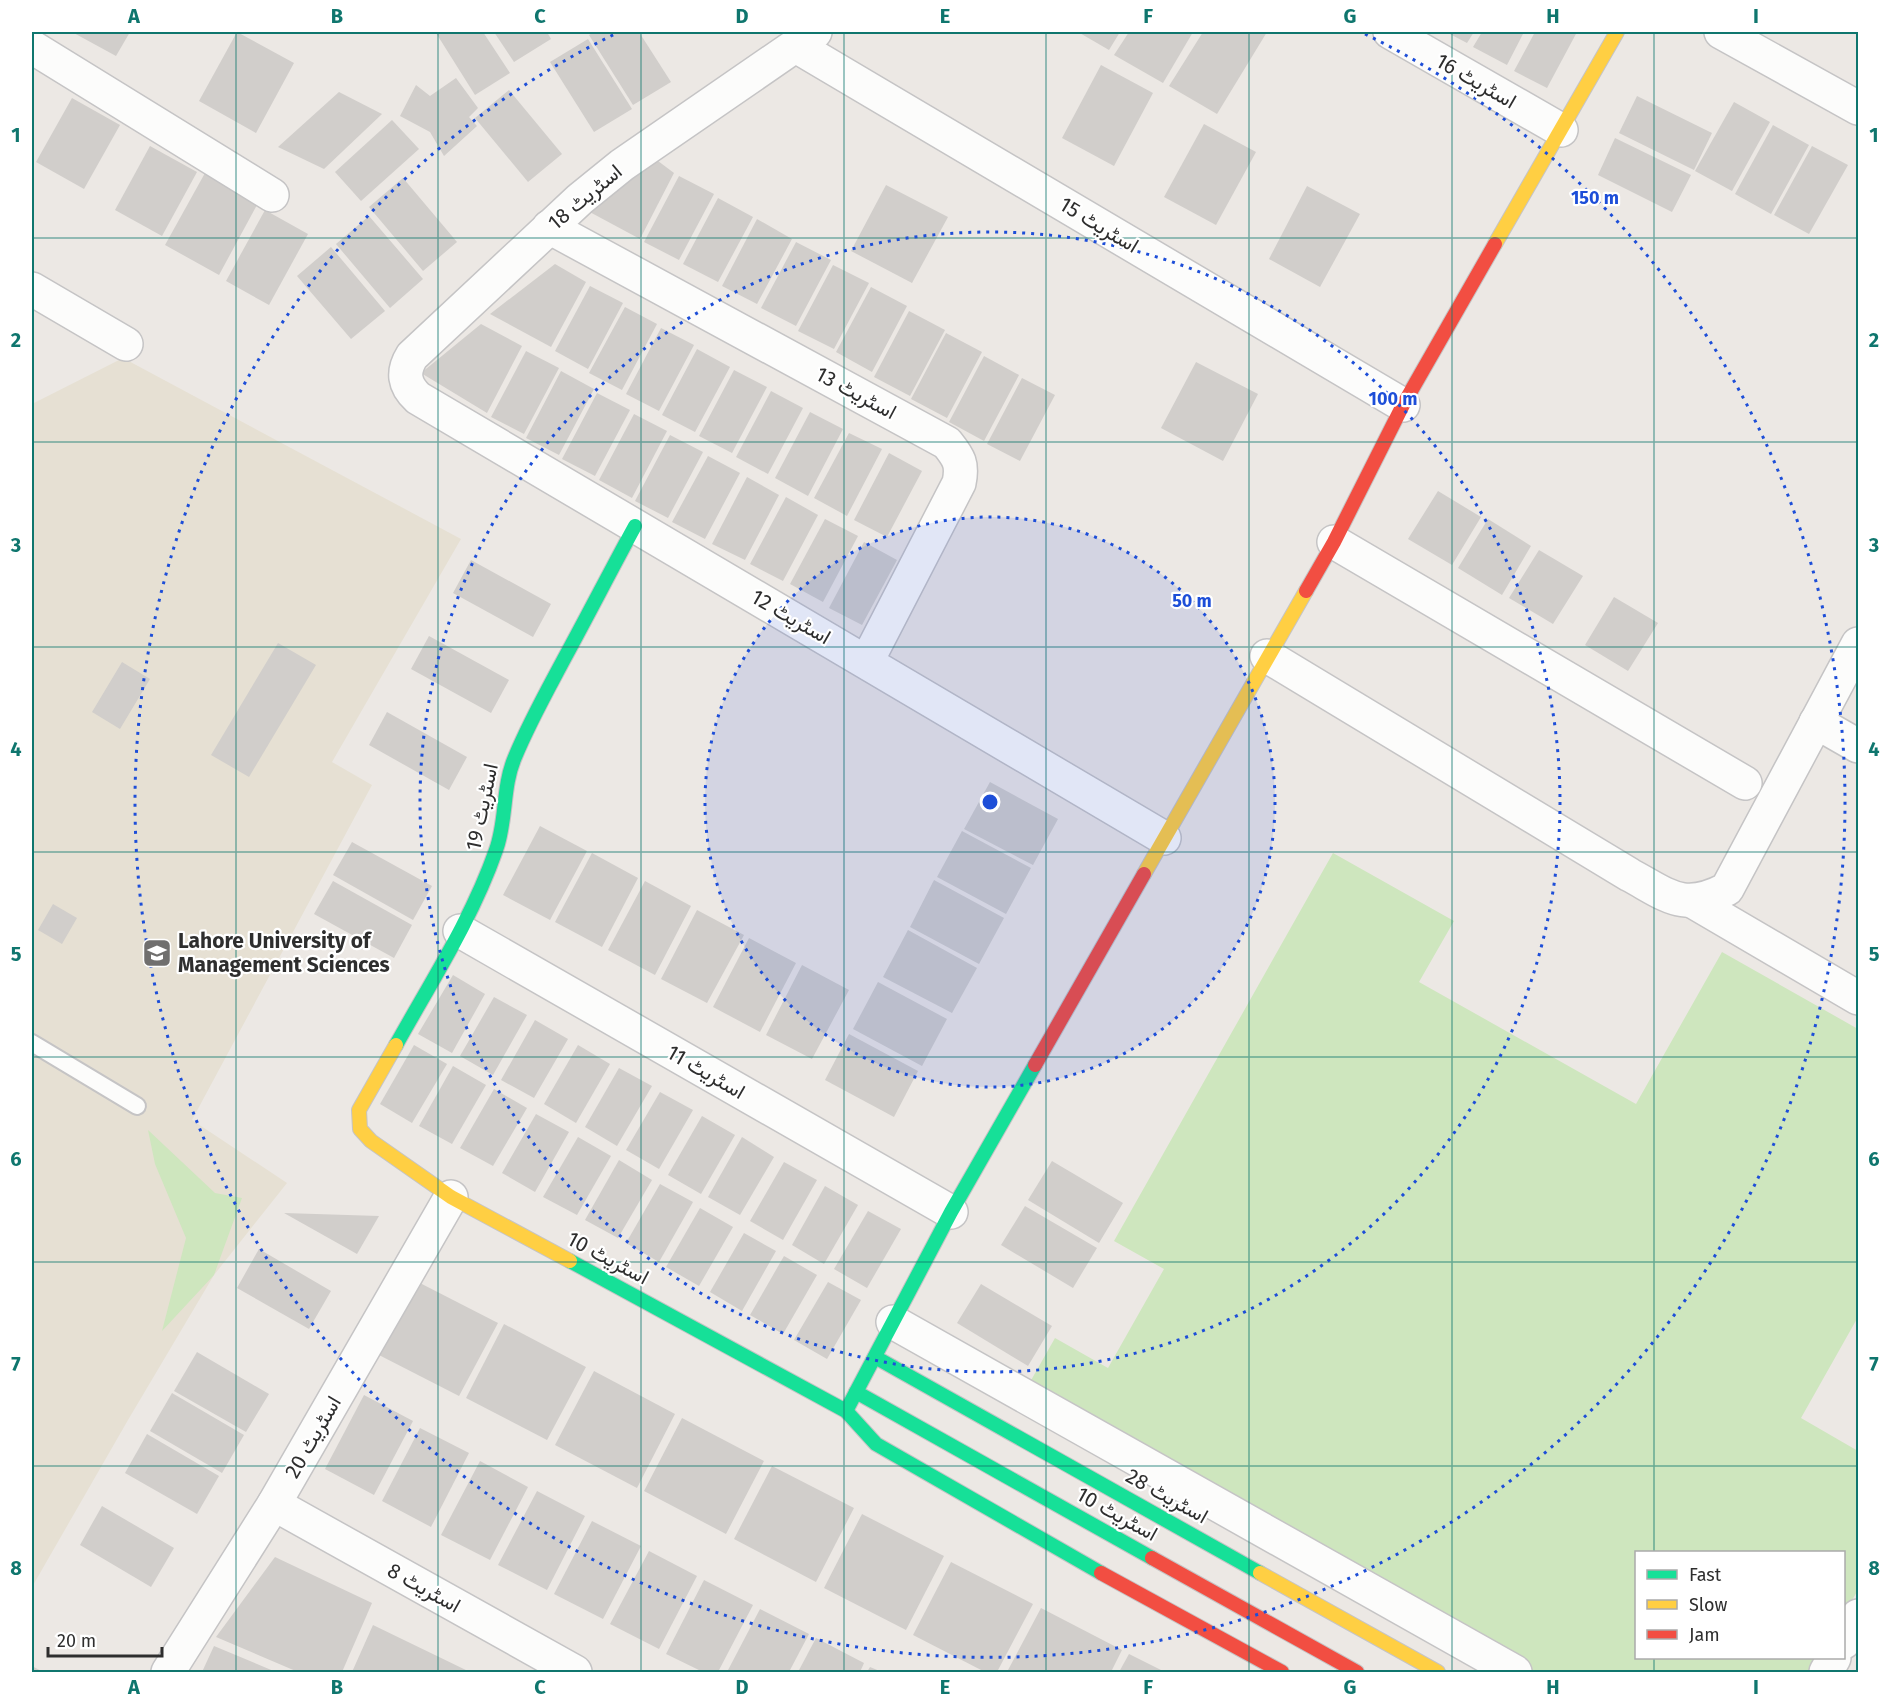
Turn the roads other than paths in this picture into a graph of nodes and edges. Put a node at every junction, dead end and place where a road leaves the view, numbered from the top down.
1 (1390, 32) edge
2 (1617, 32) edge
3 (1721, 32) edge
4 (806, 39) edge
5 (32, 47) edge
6 (1858, 108) edge
7 (1561, 130) junction
8 (272, 195) dead end
9 (549, 227) junction
10 (32, 289) edge
11 (126, 344) dead end
12 (418, 398) joint
13 (1403, 405) junction
14 (636, 526) junction
15 (1334, 542) junction
16 (1858, 644) edge
17 (1267, 657) junction
18 (867, 661) junction
19 (1816, 722) junction
20 (1858, 746) edge
21 (1745, 783) dead end
22 (1164, 837) junction
23 (1694, 902) junction
24 (460, 931) junction
25 (1858, 998) edge
26 (32, 1042) edge
27 (137, 1106) dead end
28 (360, 1129) joint
29 (451, 1197) junction
30 (951, 1212) junction
31 (893, 1322) junction
32 (875, 1357) junction
33 (856, 1392) junction
34 (846, 1411) junction
35 (274, 1504) junction
36 (1858, 1616) edge
37 (1845, 1640) edge
38 (532, 1662) edge
39 (168, 1672) edge
40 (575, 1672) edge
41 (1282, 1672) edge
42 (1357, 1672) edge
43 (1438, 1672) edge
44 (1515, 1672) edge

1 - 7 street, اسٹریٹ 16
2 - 7 street
3 - 6 street
4 - 9 street, اسٹریٹ 18
4 - 13 street, اسٹریٹ 15
5 - 8 street
7 - 13 street
9 - 12 street, اسٹریٹ 18
9 - 18 street, اسٹریٹ 13
10 - 11 street
12 - 14 street, اسٹریٹ 12
13 - 15 street
14 - 18 street, اسٹریٹ 12
14 - 24 street, اسٹریٹ 19
15 - 17 street
15 - 21 street
16 - 19 street
17 - 22 street
17 - 23 street
18 - 22 street, اسٹریٹ 12
19 - 20 street
19 - 23 street
22 - 30 street
23 - 25 street
24 - 28 street, اسٹریٹ 19
24 - 30 street, اسٹریٹ 11
26 - 27 lane
28 - 29 street, اسٹریٹ 10
29 - 34 street, اسٹریٹ 10
29 - 35 street, اسٹریٹ 20
30 - 31 street
31 - 32 street
31 - 44 street
32 - 33 street
32 - 43 street, اسٹریٹ 28
33 - 34 street
33 - 42 street, اسٹریٹ 10
34 - 41 street, اسٹریٹ 10
35 - 38 street, اسٹریٹ 8
35 - 39 street, اسٹریٹ 20
36 - 37 street
38 - 40 street, اسٹریٹ 8

